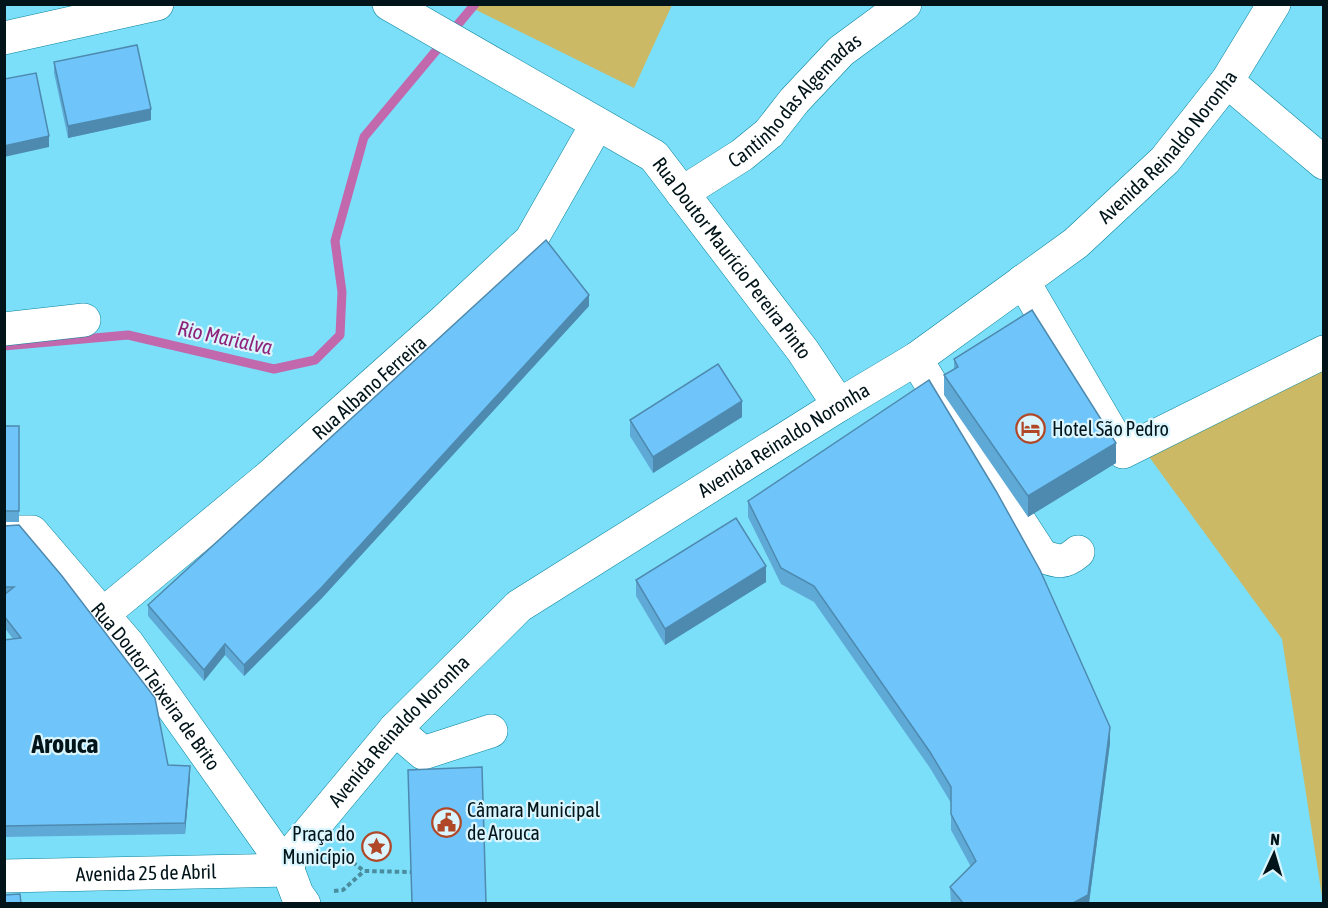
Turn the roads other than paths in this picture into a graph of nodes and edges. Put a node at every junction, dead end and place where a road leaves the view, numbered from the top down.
1 (157, 4) edge
2 (905, 4) edge
3 (1274, 4) edge
4 (395, 8) edge
5 (4, 38) edge
6 (1227, 81) junction
7 (597, 124) junction
8 (1323, 163) edge
9 (682, 193) junction
10 (1023, 281) junction
11 (84, 320) dead end
12 (4, 328) edge
13 (1323, 352) edge
14 (916, 359) junction
15 (839, 405) junction
16 (4, 532) edge
17 (1078, 552) dead end
18 (102, 615) junction
19 (395, 729) junction
20 (491, 731) dead end
21 (288, 870) junction
22 (4, 876) edge
23 (304, 903) edge

1 - 5 street
2 - 9 street, Cantinho das Algemadas
3 - 6 street, Avenida Reinaldo Noronha
4 - 7 street, Rua Doutor Maurício Pereira Pinto
6 - 8 street
6 - 10 street, Avenida Reinaldo Noronha
7 - 9 street, Rua Doutor Maurício Pereira Pinto
7 - 18 street, Rua Albano Ferreira
9 - 15 street, Rua Doutor Maurício Pereira Pinto
10 - 13 street
10 - 14 street, Avenida Reinaldo Noronha
11 - 12 street
14 - 15 street, Avenida Reinaldo Noronha
14 - 17 street
15 - 19 street, Avenida Reinaldo Noronha
16 - 18 street, Rua Doutor Teixeira de Brito
18 - 21 street, Rua Doutor Teixeira de Brito
19 - 20 street
19 - 21 street, Avenida Reinaldo Noronha
21 - 22 street, Avenida 25 de Abril
21 - 23 street, Rua Doutor Teixeira de Brito

